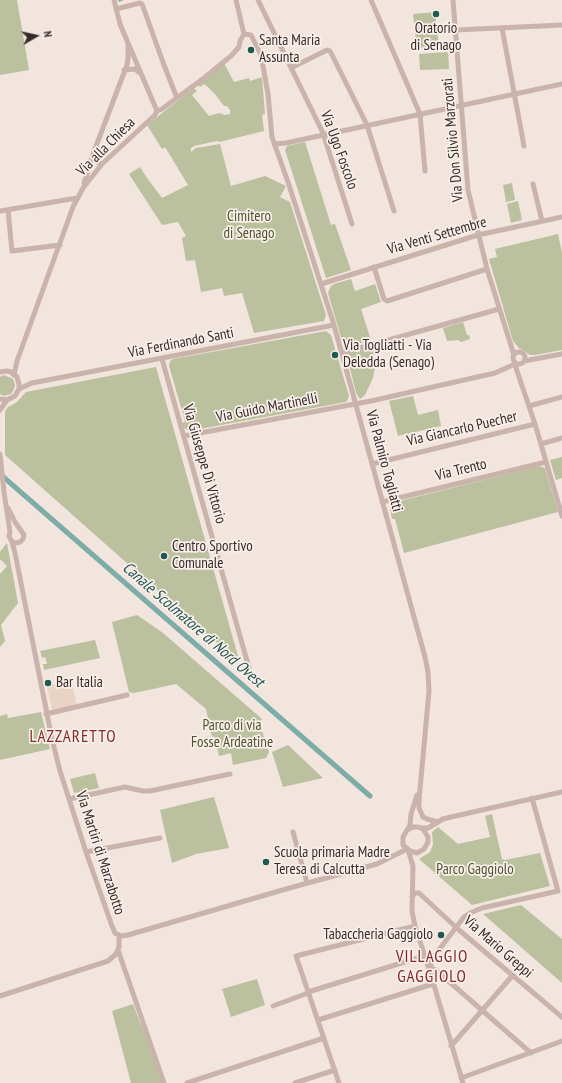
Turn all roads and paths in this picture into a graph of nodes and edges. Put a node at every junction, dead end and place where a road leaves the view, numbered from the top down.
1 (114, 0) edge
2 (236, 0) edge
3 (258, 0) edge
4 (371, 0) edge
5 (453, 0) edge
6 (116, 9) junction
7 (562, 25) edge
8 (502, 28) junction
9 (456, 30) junction
10 (244, 34) junction
11 (128, 43) junction
12 (291, 68) junction
13 (124, 70) junction
14 (141, 74) junction
15 (562, 84) edge
16 (513, 94) junction
17 (177, 98) junction
18 (461, 106) junction
19 (156, 111) junction
20 (420, 114) junction
21 (367, 125) junction
22 (324, 135) junction
23 (286, 143) junction
24 (274, 144) junction
25 (524, 146) dead end
26 (278, 152) junction
27 (93, 154) junction
28 (102, 164) junction
29 (425, 171) dead end
30 (533, 184) dead end
31 (83, 188) junction
32 (77, 198) junction
33 (8, 210) junction
34 (0, 211) edge
35 (394, 211) dead end
36 (562, 217) edge
37 (542, 221) junction
38 (352, 224) dead end
39 (478, 235) junction
40 (60, 245) junction
41 (374, 267) junction
42 (487, 269) junction
43 (321, 284) junction
44 (499, 309) junction
45 (334, 325) junction
46 (342, 352) junction
47 (562, 354) edge
48 (162, 359) junction
49 (515, 359) junction
50 (17, 360) junction
51 (524, 360) junction
52 (506, 368) junction
53 (7, 371) junction
54 (0, 372) edge
55 (14, 375) junction
56 (518, 375) junction
57 (18, 380) junction
58 (32, 383) junction
59 (19, 389) junction
60 (562, 397) edge
61 (0, 399) edge
62 (7, 400) junction
63 (356, 403) junction
64 (529, 406) junction
65 (0, 409) edge
66 (0, 414) edge
67 (535, 424) junction
68 (184, 436) junction
69 (562, 438) edge
70 (541, 444) junction
71 (0, 454) edge
72 (546, 462) junction
73 (372, 464) junction
74 (1, 466) edge
75 (560, 500) edge
76 (382, 502) junction
77 (6, 503) junction
78 (562, 516) edge
79 (19, 528) junction
80 (10, 532) junction
81 (15, 543) junction
82 (250, 668) dead end
83 (127, 695) dead end
84 (46, 714) junction
85 (230, 774) dead end
86 (418, 791) junction
87 (562, 792) edge
88 (532, 798) junction
89 (69, 799) junction
90 (411, 819) junction
91 (438, 822) junction
92 (432, 826) junction
93 (419, 828) junction
94 (407, 830) junction
95 (293, 832) dead end
96 (428, 837) junction
97 (160, 838) dead end
98 (403, 841) junction
99 (407, 850) junction
100 (86, 852) junction
101 (419, 852) junction
102 (394, 856) junction
103 (413, 866) junction
104 (413, 882) junction
105 (308, 883) junction
106 (419, 893) junction
107 (412, 897) junction
108 (415, 926) junction
109 (456, 927) junction
110 (119, 935) junction
111 (118, 950) junction
112 (435, 955) junction
113 (424, 956) junction
114 (430, 970) junction
115 (513, 975) junction
116 (433, 984) junction
117 (308, 993) junction
118 (0, 996) edge
119 (273, 1006) dead end
120 (482, 1010) junction
121 (562, 1017) edge
122 (318, 1020) junction
123 (324, 1038) junction
124 (562, 1041) edge
125 (451, 1046) junction
126 (531, 1052) junction
127 (335, 1070) junction
128 (462, 1080) edge
129 (164, 1083) edge
130 (187, 1083) edge
131 (294, 1083) edge
132 (339, 1083) edge

1 - 6 street
2 - 10 street
3 - 12 street, Via Ugo Foscolo
4 - 20 street
5 - 9 street, Via Don Silvio Marzorati
6 - 11 street
6 - 17 street
7 - 8 street
8 - 9 street
8 - 16 street
9 - 18 street, Via Don Silvio Marzorati
10 - 17 street, Via alla Chiesa
10 - 24 street, Via Palmiro Togliatti
11 - 13 street
11 - 14 street
12 - 21 street
12 - 22 street, Via Ugo Foscolo
13 - 14 street
13 - 27 street
14 - 19 street
15 - 16 street
16 - 18 street
16 - 25 street
17 - 19 street, Via alla Chiesa
18 - 20 street
18 - 39 street, Via Don Silvio Marzorati
19 - 28 street, Via alla Chiesa
20 - 21 street
20 - 29 street
21 - 22 street
21 - 35 street
22 - 23 street
22 - 38 street, Via Ugo Foscolo
23 - 24 street
23 - 26 street
24 - 26 street, Via Palmiro Togliatti
26 - 43 street, Via Palmiro Togliatti
27 - 28 street
27 - 31 street
28 - 31 street, Via alla Chiesa
30 - 37 street
31 - 32 street, Via alla Chiesa
32 - 33 street
32 - 40 street, Via alla Chiesa
33 - 34 street
33 - 40 street
36 - 37 street, Via Venti Settembre
37 - 39 street, Via Venti Settembre
39 - 41 street, Via Venti Settembre
39 - 42 street, Via Don Silvio Marzorati
40 - 50 street, Via alla Chiesa
41 - 42 street
41 - 43 street, Via Venti Settembre
42 - 44 street, Via Don Silvio Marzorati
43 - 45 street, Via Palmiro Togliatti
44 - 46 street
44 - 49 street, Via Don Silvio Marzorati
45 - 46 street, Via Palmiro Togliatti
45 - 48 street, Via Ferdinando Santi
46 - 63 street, Via Palmiro Togliatti
47 - 51 street
48 - 58 street, Via Ferdinando Santi
48 - 68 street, Via Giuseppe Di Vittorio
49 - 51 street
49 - 51 street
49 - 52 street
49 - 56 street
50 - 53 street, Via alla Chiesa
50 - 55 street, Via alla Chiesa
51 - 56 street
52 - 56 street
52 - 63 street, Via Guido Martinelli
53 - 54 street
53 - 55 street
55 - 57 street
56 - 64 street
57 - 58 street, Via Ferdinando Santi
57 - 59 street
58 - 59 street, Via Ferdinando Santi
59 - 62 street, Via Ferdinando Santi
60 - 64 street
61 - 62 street
62 - 65 street
63 - 68 street, Via Guido Martinelli
63 - 73 street, Via Palmiro Togliatti
64 - 67 street
65 - 66 street
67 - 70 street
67 - 73 street, Via Giancarlo Puecher
68 - 82 street, Via Giuseppe Di Vittorio
69 - 70 street
70 - 72 street
71 - 74 street
72 - 75 street
72 - 76 street, Via Trento
73 - 76 street, Via Palmiro Togliatti
74 - 77 street
75 - 78 street
76 - 86 street, Via Palmiro Togliatti
77 - 79 street
77 - 80 street
79 - 80 street
79 - 81 street
80 - 81 street
81 - 84 street, Via Martiri di Marzabotto
83 - 84 street
84 - 89 street, Via Martiri di Marzabotto
85 - 89 street
86 - 90 street, Via Palmiro Togliatti
86 - 91 street, Via Palmiro Togliatti
87 - 88 street
88 - 91 street
88 - 109 street
89 - 100 street, Via Martiri di Marzabotto
90 - 93 street
90 - 94 street, Via Palmiro Togliatti
91 - 92 street
92 - 93 street
92 - 96 street
93 - 94 street
93 - 96 street
94 - 98 street
95 - 105 street
96 - 101 street
97 - 100 street
98 - 99 street
98 - 102 street
99 - 101 street
99 - 102 street, Via Martiri di Marzabotto
99 - 103 street
100 - 110 street, Via Martiri di Marzabotto
101 - 103 street
102 - 105 street, Via Martiri di Marzabotto
103 - 104 street
104 - 106 street, Via Mario Greppi
104 - 107 street
105 - 110 street, Via Martiri di Marzabotto
106 - 107 street
106 - 109 street, Via Mario Greppi
107 - 108 street
108 - 113 street
108 - 117 street
109 - 112 street
109 - 115 street, Via Mario Greppi
110 - 111 street
111 - 118 street
111 - 129 street
112 - 113 street
112 - 114 street
113 - 114 street
113 - 117 street
114 - 116 street
114 - 120 street
115 - 120 street
115 - 121 street, Via Mario Greppi
116 - 122 street
116 - 125 street
117 - 119 street
117 - 122 street
120 - 125 street
120 - 126 street
122 - 123 street
123 - 127 street
123 - 130 street
124 - 126 street
125 - 128 street
126 - 128 street
127 - 131 street
127 - 132 street

